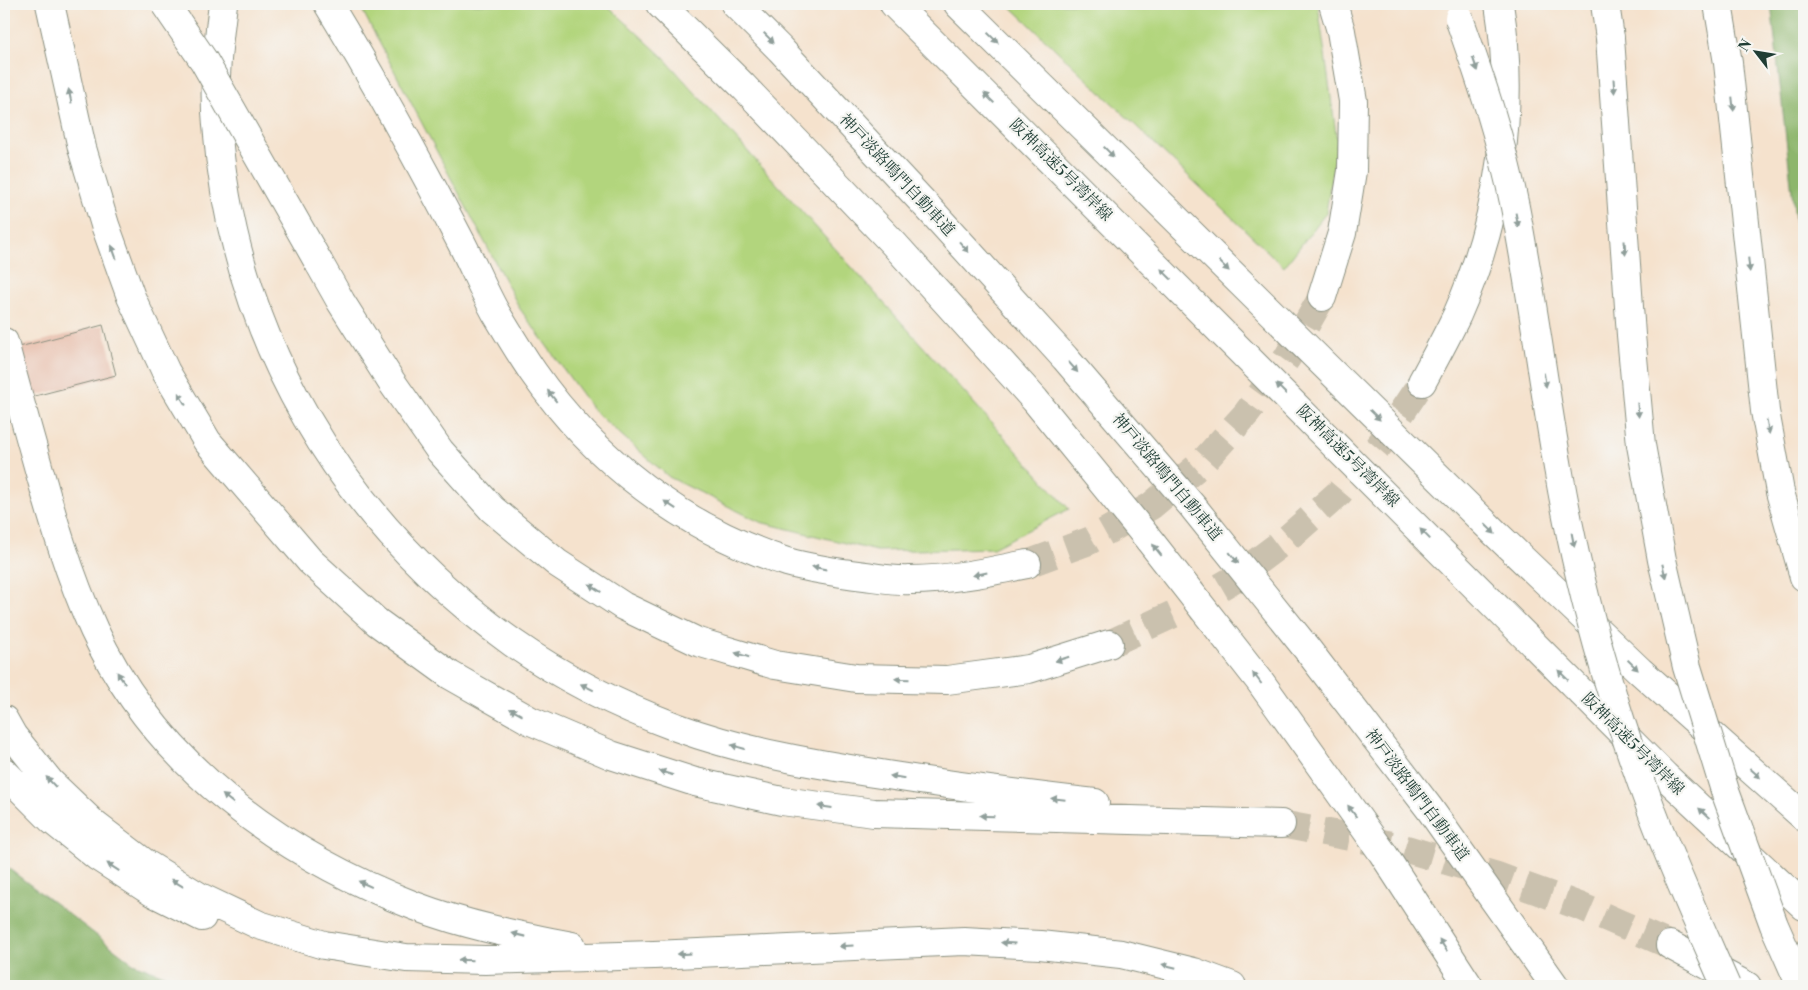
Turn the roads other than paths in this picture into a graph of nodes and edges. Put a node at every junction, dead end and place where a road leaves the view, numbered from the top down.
1 (50, 4) edge
2 (165, 4) edge
3 (223, 4) edge
4 (328, 4) edge
5 (660, 4) edge
6 (735, 4) edge
7 (894, 4) edge
8 (958, 4) edge
9 (1333, 4) edge
10 (1499, 4) edge
11 (1605, 4) edge
12 (1718, 4) edge
13 (1725, 4) edge
14 (1455, 11) edge
15 (1728, 64) junction
16 (1322, 297) tunnel mouth
17 (4, 342) edge
18 (1422, 382) tunnel mouth
19 (1027, 564) tunnel mouth
20 (1804, 577) edge
21 (1109, 644) tunnel mouth
22 (4, 720) edge
23 (4, 772) edge
24 (1804, 817) edge
25 (1804, 906) edge
26 (1670, 945) tunnel mouth
27 (654, 955) junction
28 (406, 958) junction
29 (1232, 986) edge
30 (1469, 986) edge
31 (1555, 986) edge
32 (1726, 986) edge
33 (1747, 986) edge
34 (1801, 986) edge

1 - 3 highway
21 -> 2 highway, bridge
19 -> 4 highway
30 -> 5 highway
6 -> 31 highway, 神戸淡路鳴門自動車道
25 -> 7 highway, 阪神高速5号湾岸線
8 -> 24 highway
9 - 16 highway
10 - 18 highway
11 -> 34 highway, bridge
12 - 15 highway
13 - 15 highway
14 -> 32 highway, bridge
15 -> 20 highway
27 -> 17 highway
28 -> 22 highway
28 -> 23 highway
26 - 33 highway
27 -> 28 highway
29 -> 27 highway

